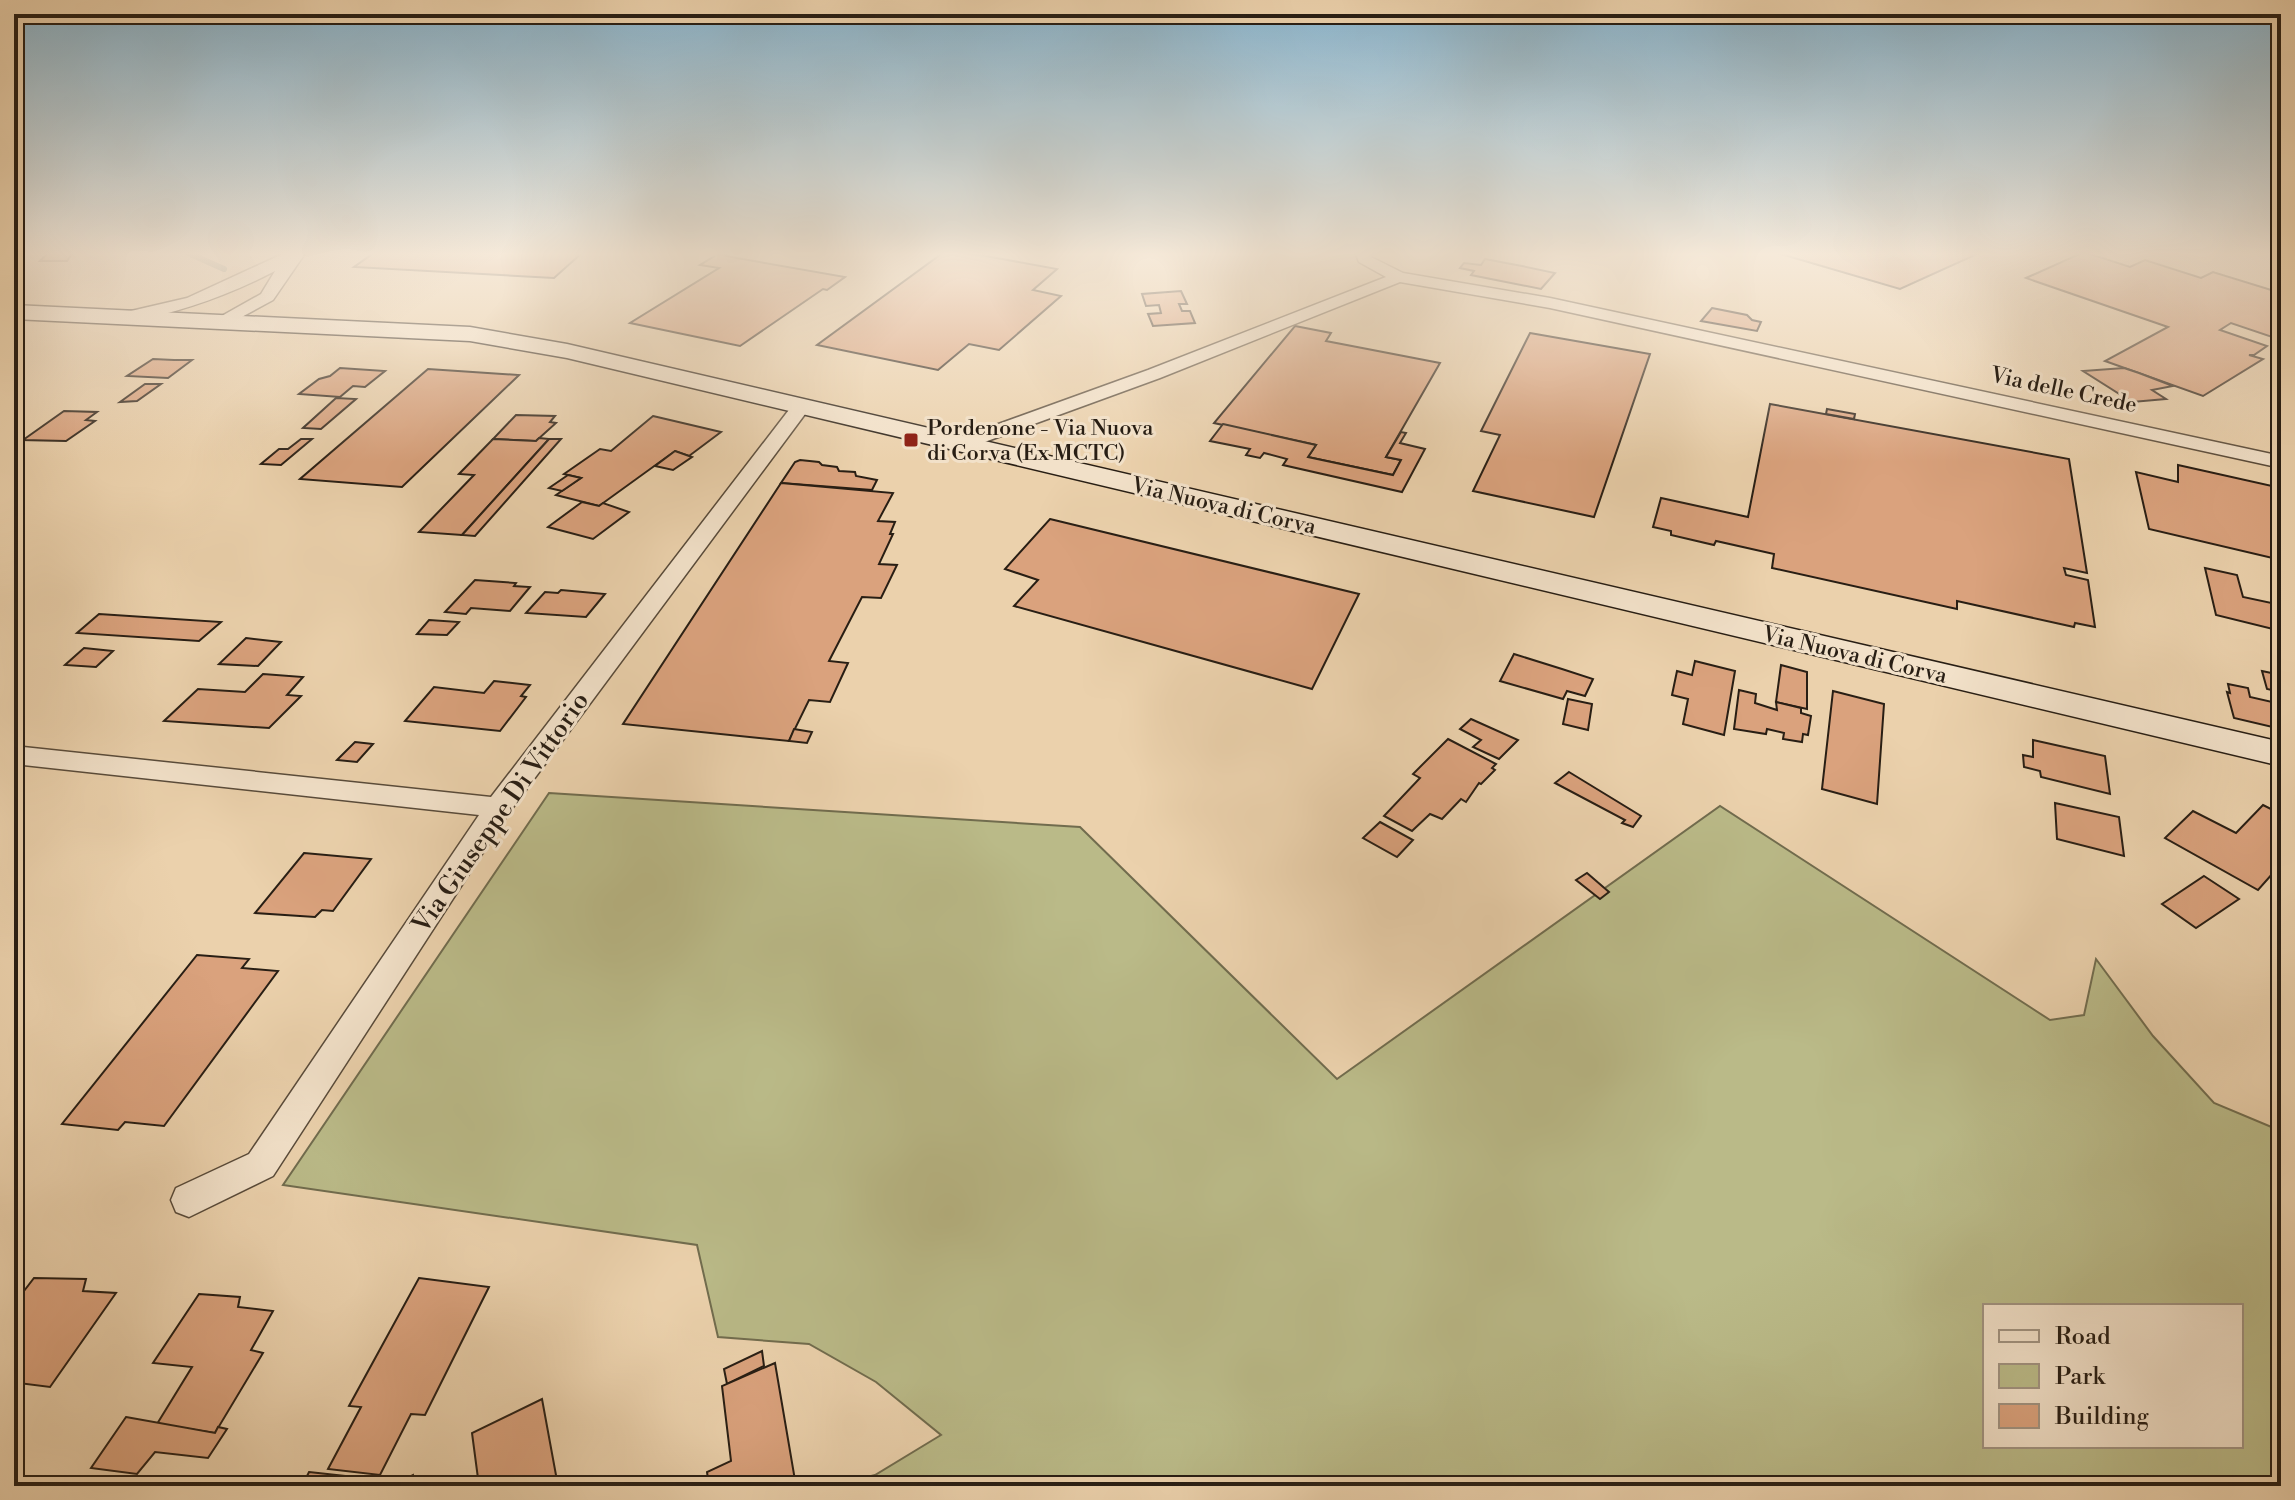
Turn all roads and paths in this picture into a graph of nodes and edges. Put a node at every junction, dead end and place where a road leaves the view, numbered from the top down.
1 (274, 322) edge
2 (291, 322) edge
3 (1285, 322) edge
4 (1640, 322) edge
5 (300, 326) junction
6 (802, 406) junction
7 (964, 443) junction
8 (2281, 462) edge
9 (2281, 754) edge
10 (14, 755) edge
11 (498, 807) junction
12 (189, 1200) dead end

1 - 5 main road, Via Nuova di Corva
2 - 5 street
3 - 7 street
4 - 8 street, Via delle Crede
5 - 6 main road, Via Nuova di Corva
6 - 7 main road, Via Nuova di Corva
6 - 11 street, Via Giuseppe Di Vittorio
7 - 9 main road, Via Nuova di Corva
10 - 11 street
11 - 12 street, Via Giuseppe Di Vittorio

